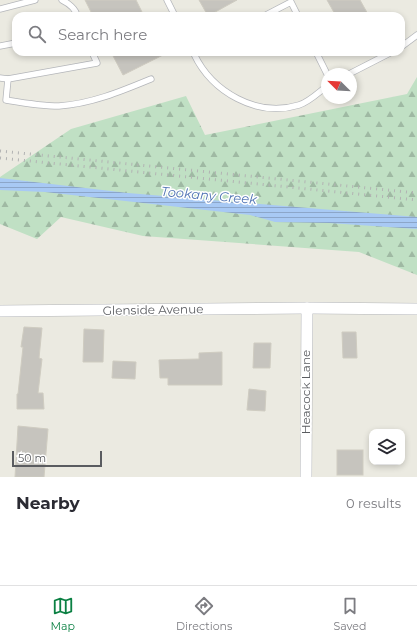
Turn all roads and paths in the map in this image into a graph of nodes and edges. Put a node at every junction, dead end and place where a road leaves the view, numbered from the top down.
1 (35, 0) edge
2 (62, 0) edge
3 (167, 0) edge
4 (0, 9) edge
5 (76, 12) edge
6 (173, 12) edge
7 (272, 12) edge
8 (296, 12) edge
9 (417, 35) edge
10 (12, 44) edge
11 (405, 44) edge
12 (0, 46) edge
13 (94, 56) edge
14 (196, 56) edge
15 (318, 56) edge
16 (384, 56) edge
17 (324, 68) edge
18 (357, 70) edge
19 (0, 78) edge
20 (8, 78) junction
21 (151, 79) dead end
22 (321, 90) edge
23 (307, 308) junction
24 (417, 309) edge
25 (0, 311) edge
26 (306, 477) edge

1 - 4 lane
2 - 5 lane
3 - 6 lane
7 - 8 lane
9 - 11 lane
10 - 12 lane
13 - 20 lane
14 - 22 lane
15 - 17 lane
16 - 18 lane
19 - 20 lane
20 - 21 lane
23 - 24 street, Glenside Avenue
23 - 25 street, Glenside Avenue
23 - 26 street, Heacock Lane

